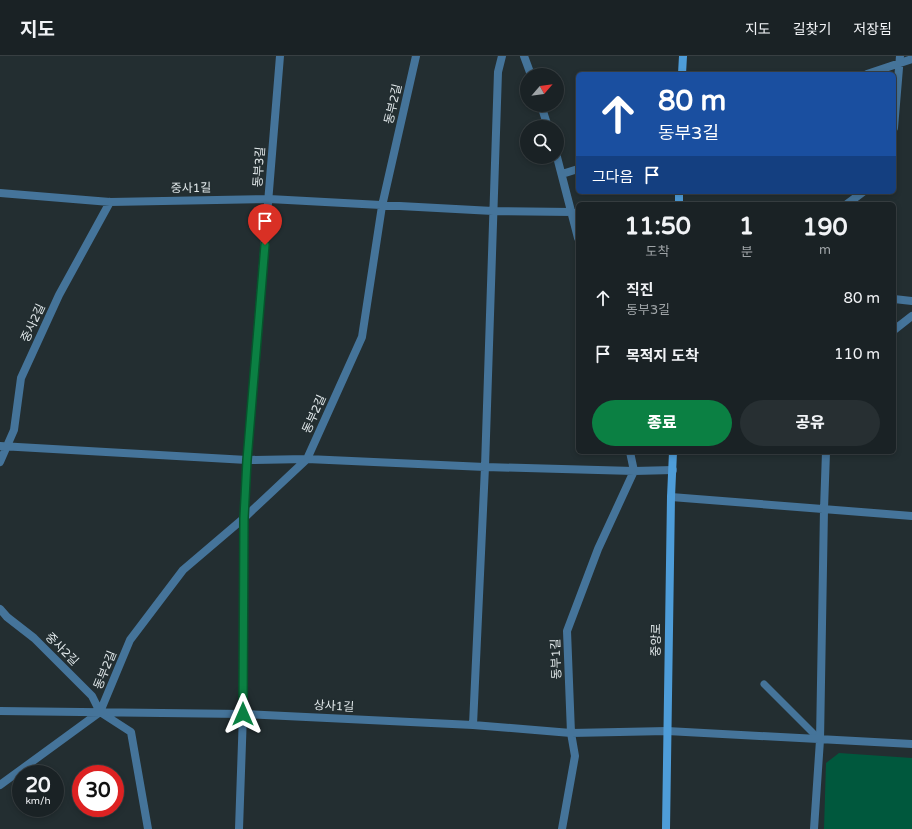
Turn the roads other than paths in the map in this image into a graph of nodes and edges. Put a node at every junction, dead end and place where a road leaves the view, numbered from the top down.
1 (280, 56) edge
2 (416, 56) edge
3 (502, 56) edge
4 (524, 56) edge
5 (683, 56) edge
6 (912, 59) edge
7 (900, 60) edge
8 (528, 68) edge
9 (682, 72) edge
10 (872, 72) edge
11 (896, 105) edge
12 (559, 164) edge
13 (576, 170) edge
14 (562, 174) junction
15 (0, 193) edge
16 (861, 194) edge
17 (269, 199) junction
18 (110, 202) junction
19 (850, 202) edge
20 (382, 206) junction
21 (492, 211) junction
22 (572, 212) junction
23 (576, 229) edge
24 (896, 299) edge
25 (912, 301) edge
26 (912, 316) edge
27 (896, 328) edge
28 (3, 446) edge
29 (630, 454) edge
30 (673, 454) edge
31 (826, 454) edge
32 (307, 459) junction
33 (247, 460) junction
34 (0, 462) edge
35 (484, 466) junction
36 (673, 470) junction
37 (634, 471) junction
38 (671, 496) junction
39 (824, 509) junction
40 (912, 516) edge
41 (244, 518) junction
42 (0, 609) edge
43 (764, 684) dead end
44 (0, 711) edge
45 (100, 712) junction
46 (243, 714) junction
47 (473, 725) junction
48 (666, 732) junction
49 (571, 733) junction
50 (820, 740) junction
51 (912, 744) edge
52 (0, 785) edge
53 (148, 829) edge
54 (239, 829) edge
55 (562, 829) edge
56 (666, 829) edge
57 (814, 829) edge

1 - 17 street, 동부3길
2 - 20 street, 동부2길
3 - 21 street
4 - 8 street
5 - 9 street
6 - 7 street
7 - 10 street
7 - 11 street
12 - 14 street
13 - 14 street
14 - 22 street
15 - 18 street, 중사1길
16 - 19 street
17 - 18 street, 중사1길
17 - 20 street, 중사1길
17 - 33 street, 동부3길
18 - 28 street, 중사2길
20 - 21 street, 중사1길
20 - 32 street, 동부2길
21 - 22 street, 중사1길
21 - 35 street
22 - 23 street
24 - 25 street
26 - 27 street
28 - 33 street
28 - 34 street, 중사2길
29 - 37 street
30 - 36 street, 중앙로
31 - 39 street
32 - 33 street
32 - 35 street
32 - 41 street, 동부2길
33 - 41 street, 동부3길
35 - 37 street
35 - 47 street
36 - 37 street
36 - 38 street, 중앙로
37 - 49 street, 동부1길
38 - 39 street
38 - 48 street, 중앙로
39 - 40 street
39 - 50 street
41 - 45 street, 동부2길
41 - 46 street, 동부3길
42 - 45 street, 중사2길
43 - 50 lane
44 - 45 street, 상사1길
45 - 46 street, 상사1길
45 - 52 street
45 - 53 street
46 - 47 street, 상사1길
46 - 54 street, 동부3길
47 - 49 street, 상사1길
48 - 49 street, 상사1길
48 - 50 street, 상사1길
48 - 56 street, 중앙로
49 - 55 street, 동부1길
50 - 51 street, 상사1길
50 - 57 street

